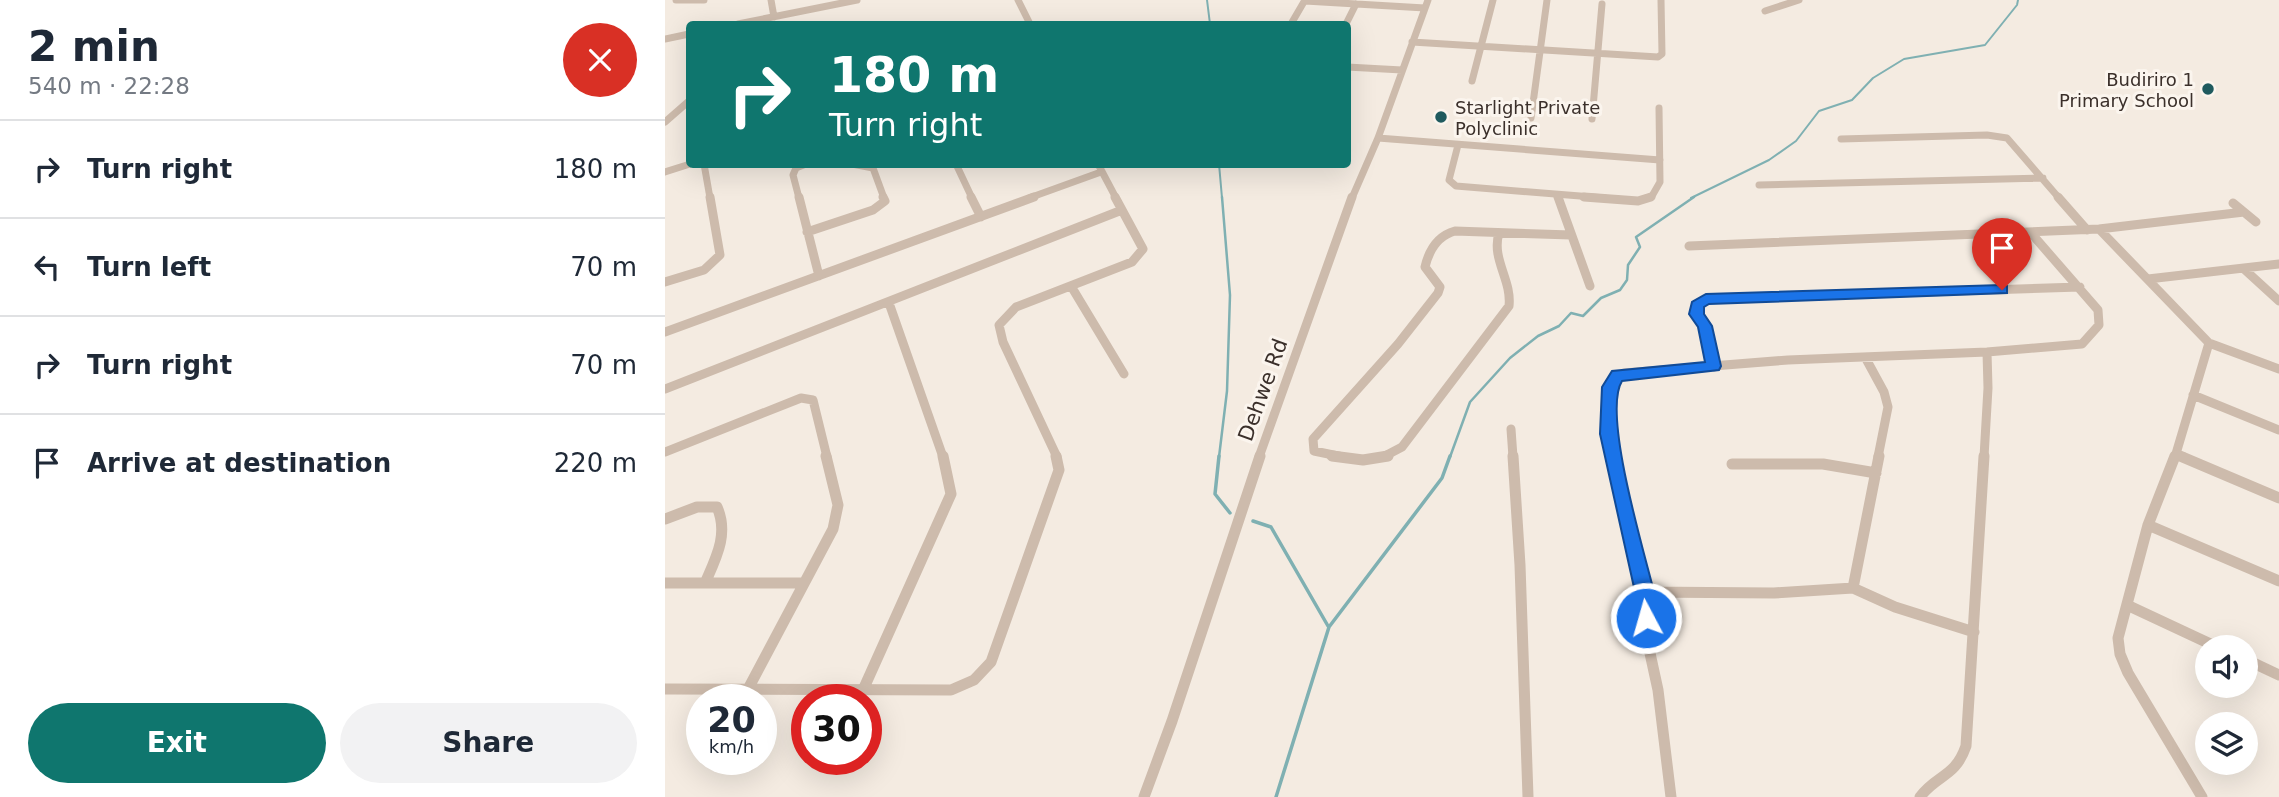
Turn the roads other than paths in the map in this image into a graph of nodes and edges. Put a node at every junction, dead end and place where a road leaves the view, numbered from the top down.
1 (676, 0) edge
2 (704, 0) edge
3 (771, 0) edge
4 (857, 0) edge
5 (1018, 0) edge
6 (1305, 0) edge
7 (1493, 0) edge
8 (1548, 0) edge
9 (1661, 0) edge
10 (1799, 0) edge
11 (1356, 4) junction
12 (1426, 4) edge
13 (1602, 5) dead end
14 (1765, 11) dead end
15 (774, 17) junction
16 (753, 21) edge
17 (1028, 21) edge
18 (1293, 21) edge
19 (1348, 21) edge
20 (686, 35) edge
21 (665, 40) edge
22 (1412, 42) junction
23 (1481, 47) junction
24 (1539, 50) junction
25 (1596, 54) junction
26 (1351, 67) edge
27 (1402, 70) junction
28 (1472, 81) dead end
29 (686, 104) edge
30 (1659, 108) dead end
31 (1531, 118) dead end
32 (1592, 119) dead end
33 (665, 122) edge
34 (1378, 138) junction
35 (1841, 139) dead end
36 (1458, 145) junction
37 (1660, 160) junction
38 (686, 165) edge
39 (704, 168) edge
40 (796, 168) edge
41 (869, 168) edge
42 (958, 168) edge
43 (1100, 168) edge
44 (665, 172) edge
45 (2043, 178) junction
46 (1759, 185) dead end
47 (1557, 195) junction
48 (2234, 203) dead end
49 (1122, 210) junction
50 (2244, 212) junction
51 (981, 217) junction
52 (2256, 222) dead end
53 (2099, 229) junction
54 (2087, 230) junction
55 (807, 232) junction
56 (1499, 233) junction
57 (2031, 233) junction
58 (1571, 235) junction
59 (1689, 246) dead end
60 (2279, 264) edge
61 (2244, 269) junction
62 (819, 276) junction
63 (2148, 279) junction
64 (665, 282) edge
65 (1071, 286) junction
66 (1590, 286) dead end
67 (2080, 287) junction
68 (2279, 301) edge
69 (889, 303) junction
70 (665, 332) edge
71 (2209, 343) junction
72 (1987, 352) junction
73 (1865, 357) junction
74 (1714, 366) junction
75 (2279, 369) edge
76 (1123, 374) dead end
77 (665, 389) edge
78 (2193, 396) junction
79 (1511, 429) dead end
80 (2279, 430) edge
81 (665, 452) edge
82 (2176, 454) junction
83 (1732, 464) dead end
84 (1876, 472) junction
85 (2279, 498) edge
86 (665, 519) edge
87 (2148, 525) junction
88 (2279, 581) edge
89 (665, 583) edge
90 (705, 583) junction
91 (804, 583) junction
92 (1853, 588) junction
93 (1644, 592) junction
94 (2127, 605) junction
95 (1974, 632) junction
96 (2195, 636) edge
97 (2258, 666) edge
98 (2279, 675) edge
99 (751, 684) edge
100 (866, 684) edge
101 (665, 689) edge
102 (686, 689) edge
103 (882, 690) edge
104 (1144, 797) edge
105 (1528, 797) edge
106 (1671, 797) edge
107 (1920, 797) edge
108 (2202, 797) edge

1 - 2 street
3 - 15 street
4 - 15 street
5 - 17 street
6 - 11 street
6 - 18 street
7 - 23 street
8 - 24 street
9 - 25 street
10 - 14 street
11 - 12 street
11 - 19 street
12 - 22 street, Dehwe Rd
13 - 25 street
15 - 16 street
20 - 21 street
22 - 23 street
22 - 27 street, Dehwe Rd
23 - 24 street
23 - 28 street
24 - 25 street
24 - 31 street
25 - 32 street
26 - 27 street
27 - 34 street, Dehwe Rd
29 - 33 street
30 - 37 street
34 - 36 street
34 - 104 street, Dehwe Rd
35 - 45 street
36 - 37 street
36 - 47 street
37 - 47 street
38 - 44 street
39 - 64 street
40 - 55 street
41 - 55 street
42 - 51 street
43 - 49 street
43 - 51 street
45 - 46 street
45 - 54 street
47 - 58 street
48 - 50 street
49 - 65 street
49 - 69 street
50 - 52 street
50 - 53 street
51 - 62 street
53 - 54 street
53 - 63 street
54 - 57 street
55 - 62 street
56 - 56 street
56 - 58 street
57 - 59 street
57 - 67 street
58 - 66 street
60 - 61 street
61 - 63 street
61 - 68 street
62 - 70 street
63 - 71 street
65 - 76 street
65 - 103 street
67 - 72 street
67 - 74 street
69 - 77 street
69 - 100 street
71 - 75 street
71 - 78 street
72 - 73 street
72 - 95 street
73 - 74 street
73 - 84 street
74 - 93 street
78 - 80 street
78 - 82 street
79 - 105 street
81 - 91 street
82 - 85 street
82 - 87 street
83 - 84 street
84 - 92 street
86 - 90 street
87 - 88 street
87 - 94 street
89 - 90 street
90 - 91 street
91 - 99 street
92 - 93 street
92 - 95 street
93 - 106 street
94 - 96 street
94 - 108 street
95 - 107 street
97 - 98 street
101 - 102 street

